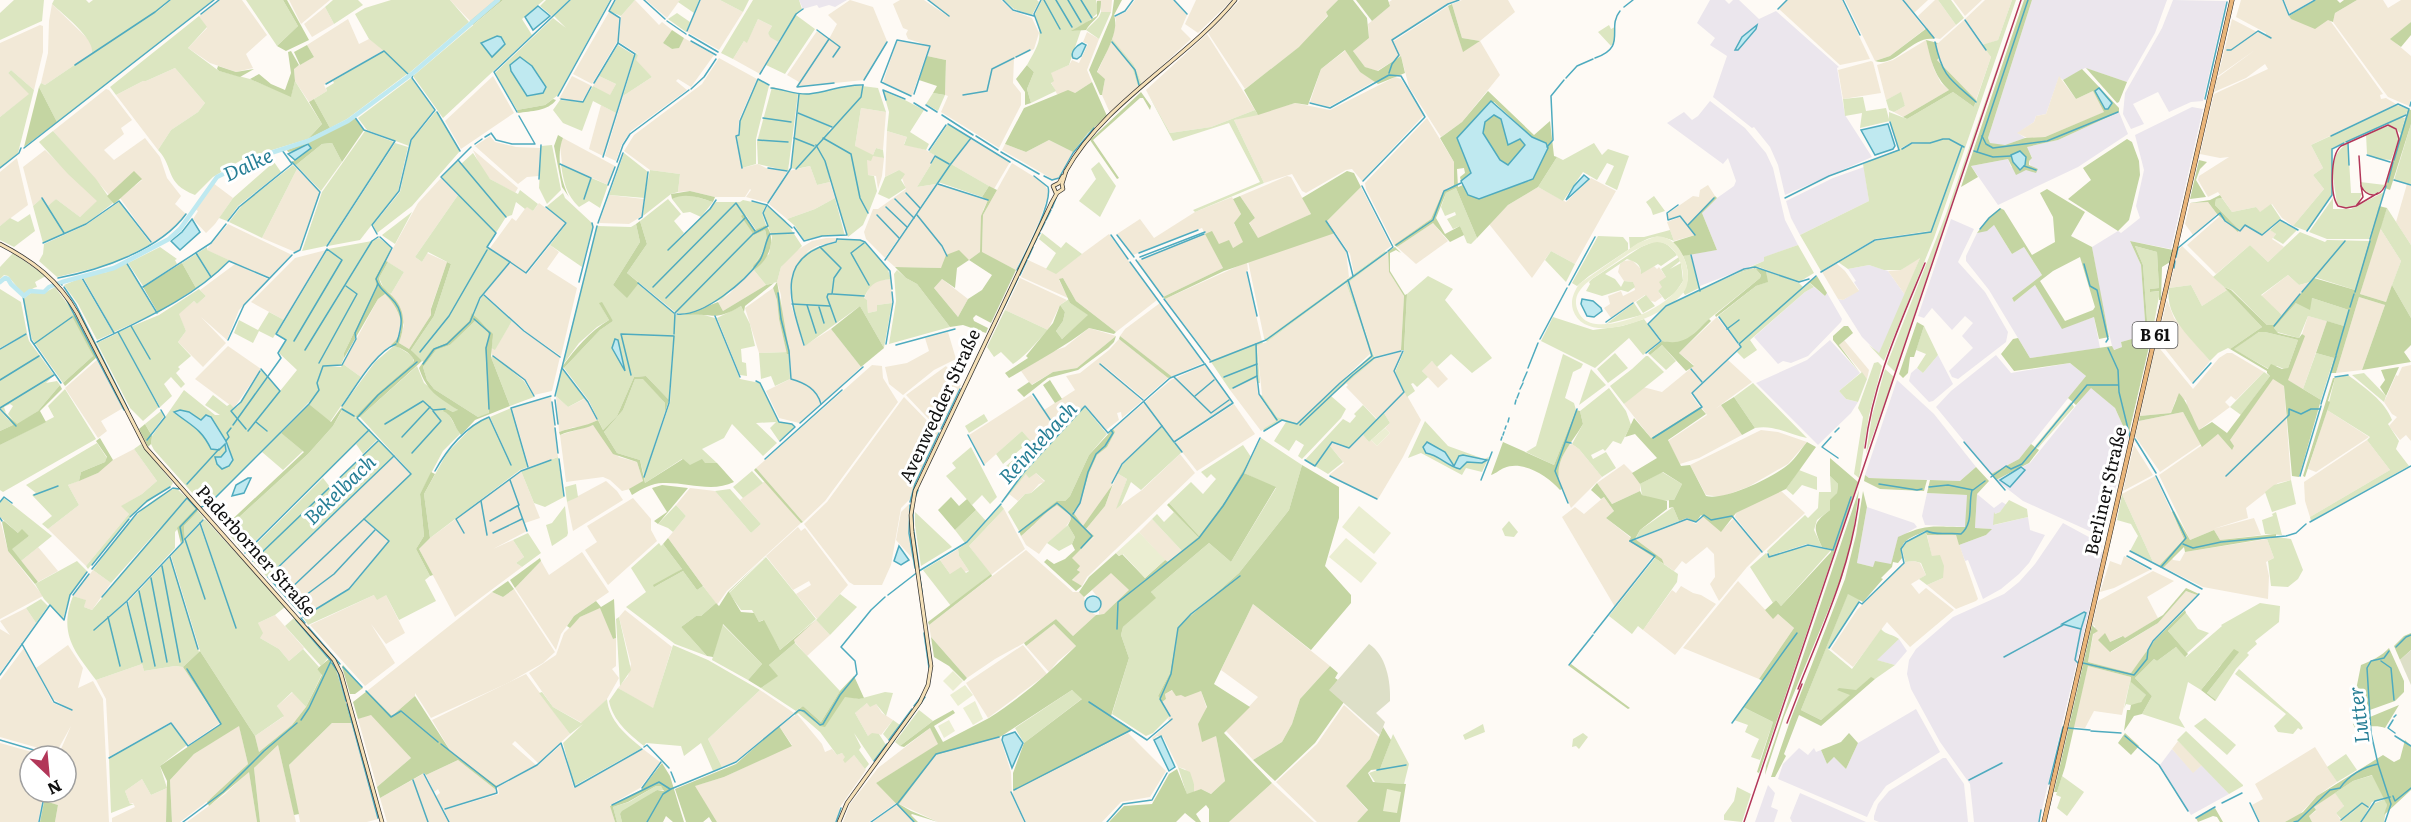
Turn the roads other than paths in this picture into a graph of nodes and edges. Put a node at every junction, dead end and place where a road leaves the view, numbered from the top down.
1 (1235, 0) edge
2 (2231, 0) edge
3 (1060, 183) junction
4 (1055, 192) junction
5 (0, 244) edge
6 (382, 822) edge
7 (839, 822) edge
8 (2044, 822) edge

1 - 3 main road
2 - 8 main road, Berliner Straße / B 61
3 - 4 main road
3 - 4 main road
4 - 7 main road, Avenwedder Straße
5 - 6 main road, Paderborner Straße

